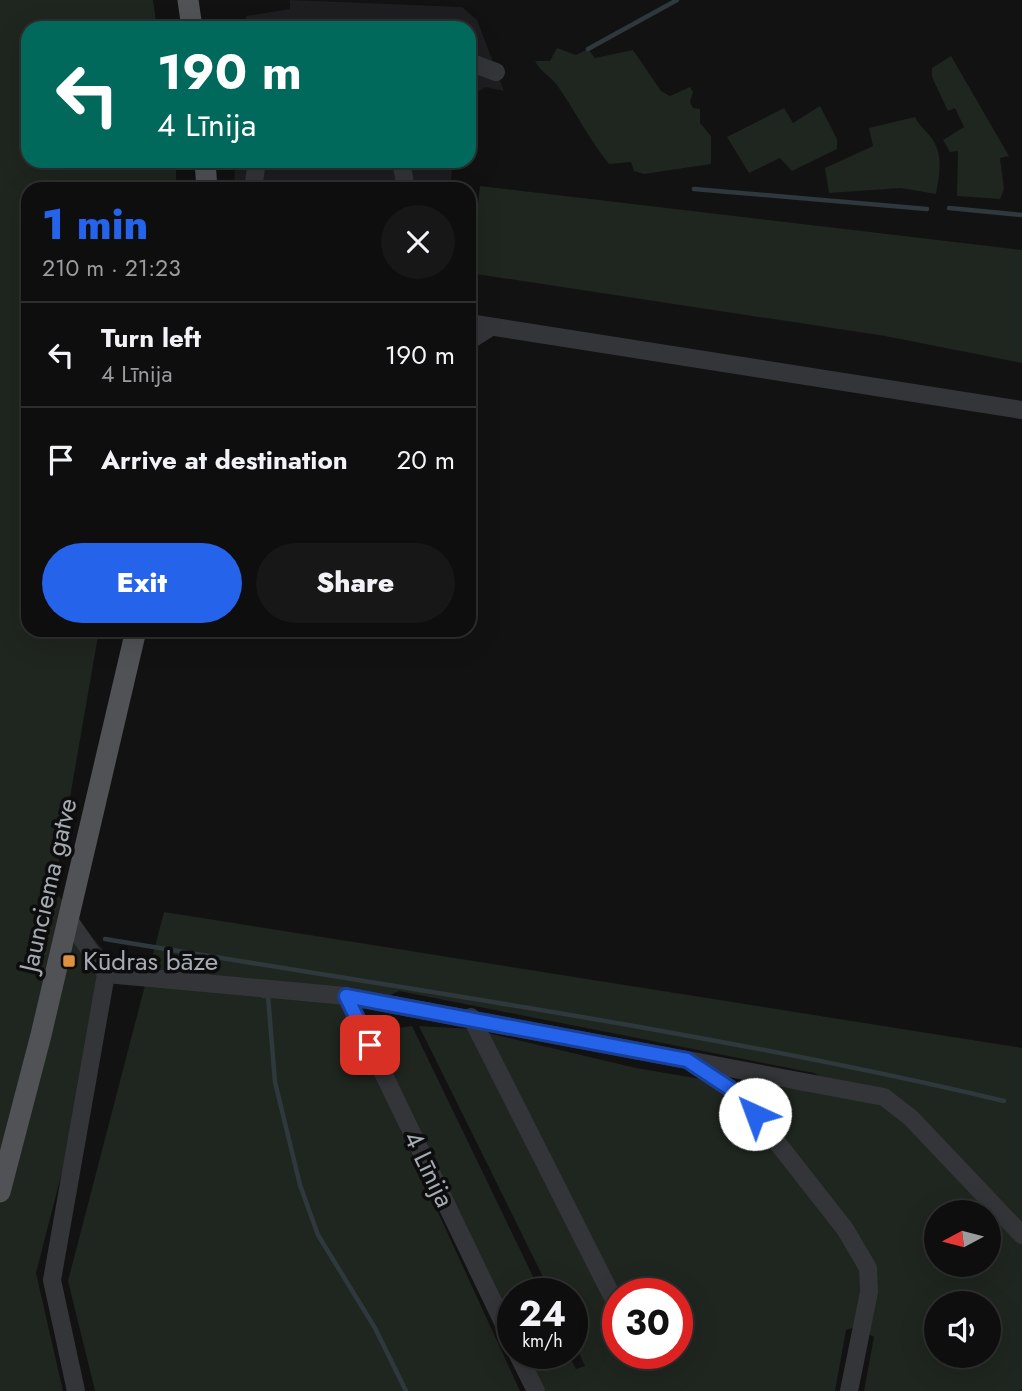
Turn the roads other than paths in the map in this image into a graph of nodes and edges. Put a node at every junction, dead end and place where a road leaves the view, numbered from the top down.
1 (188, 0) edge
2 (191, 21) edge
3 (476, 65) edge
4 (496, 72) dead end
5 (476, 324) edge
6 (491, 327) junction
7 (476, 337) edge
8 (1022, 410) edge
9 (134, 637) edge
10 (69, 920) junction
11 (106, 974) junction
12 (346, 996) junction
13 (471, 1017) junction
14 (687, 1060) junction
15 (0, 1192) edge
16 (1022, 1235) edge
17 (603, 1278) edge
18 (497, 1310) edge
19 (525, 1369) edge
20 (76, 1391) edge
21 (536, 1391) edge
22 (849, 1391) edge

1 - 2 main road
3 - 4 street
5 - 6 street
6 - 7 street
6 - 8 street
9 - 10 main road, Jaunciema gatve
10 - 11 street
10 - 15 main road, Jaunciema gatve
11 - 12 street
11 - 20 street
12 - 13 street
12 - 18 street, 4 Līnija
13 - 14 street
13 - 17 street
14 - 16 street
14 - 22 street
19 - 21 street

